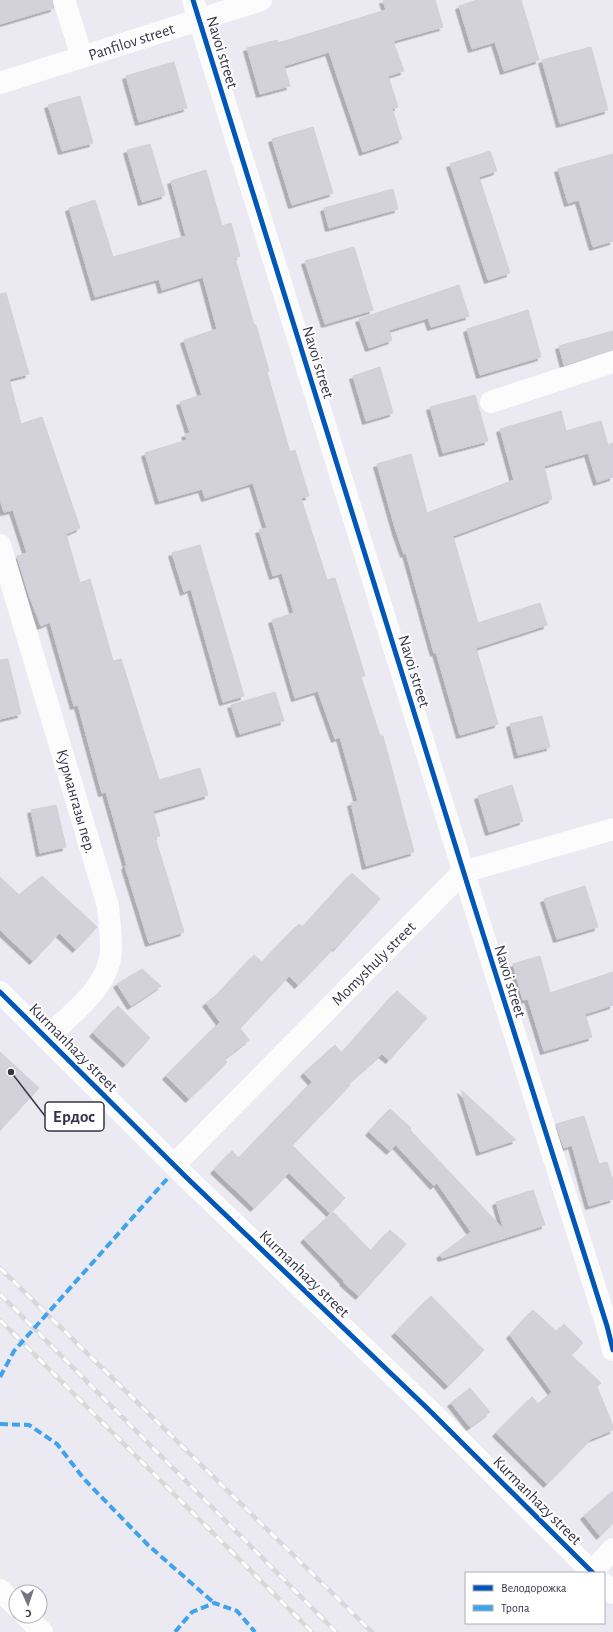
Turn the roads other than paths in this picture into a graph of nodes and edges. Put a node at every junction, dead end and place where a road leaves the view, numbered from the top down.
1 (64, 0) edge
2 (261, 0) edge
3 (196, 10) edge
4 (82, 57) junction
5 (0, 83) edge
6 (613, 362) edge
7 (491, 402) dead end
8 (0, 545) edge
9 (613, 829) edge
10 (463, 872) junction
11 (0, 992) edge
12 (46, 1038) junction
13 (174, 1165) junction
14 (613, 1350) edge
15 (613, 1549) edge
16 (592, 1572) edge
17 (599, 1572) edge
18 (605, 1585) edge
19 (0, 1590) edge
20 (613, 1593) edge
21 (8, 1598) edge
22 (34, 1624) edge
23 (42, 1632) edge

1 - 4 street
2 - 3 street, Panfilov street
3 - 4 street, Panfilov street
3 - 10 street, Navoi street
4 - 5 street, Panfilov street
6 - 7 street
8 - 12 street, Курмангазы пер.
9 - 10 street, Momyshuly street
10 - 13 street, Momyshuly street
10 - 14 street, Navoi street
11 - 12 street, Kurmanhazy street
12 - 13 street, Kurmanhazy street
13 - 16 street, Kurmanhazy street
15 - 17 street
18 - 20 street, Kurmanhazy street
19 - 21 street
22 - 23 street

